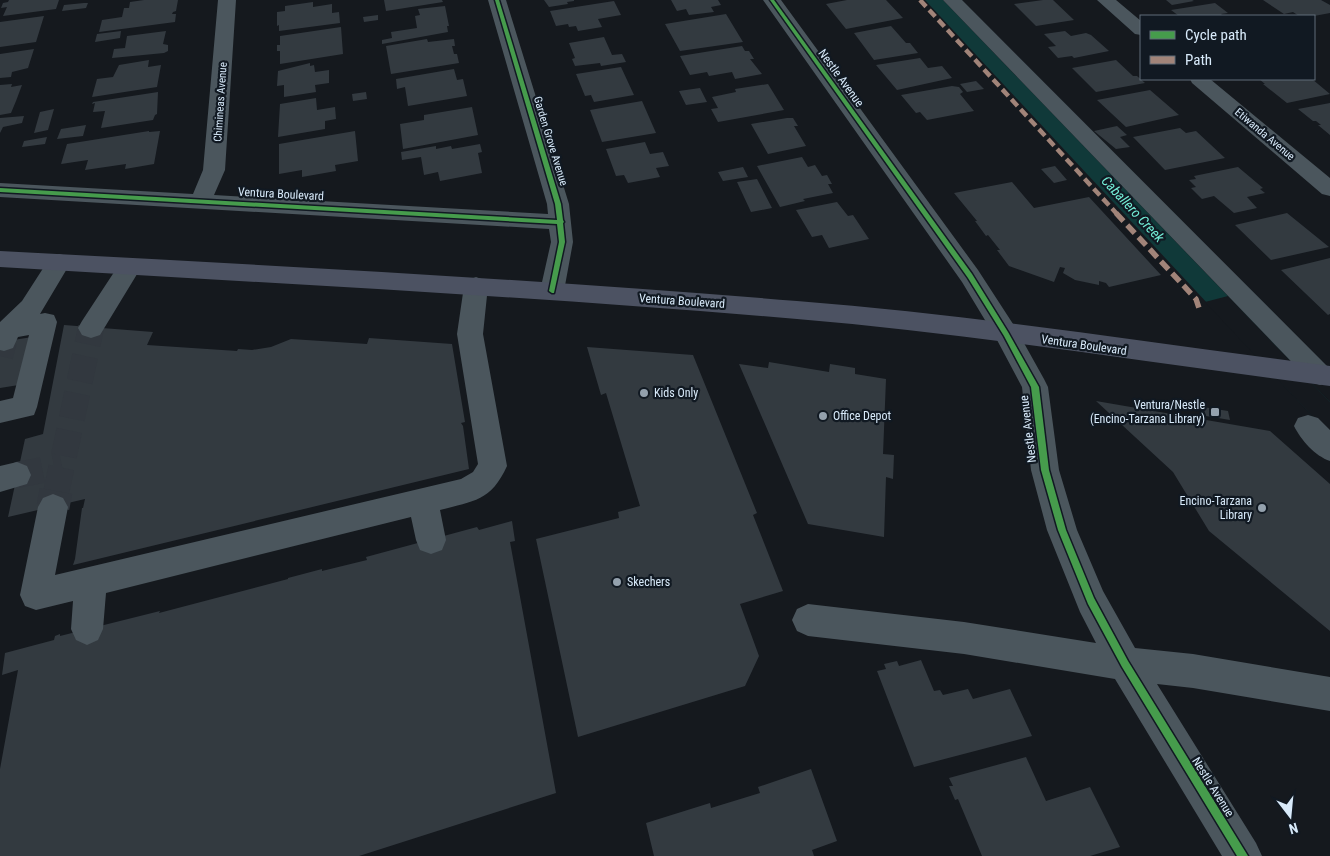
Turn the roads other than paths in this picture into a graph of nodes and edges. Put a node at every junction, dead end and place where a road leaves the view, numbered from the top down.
1 (227, 0) edge
2 (497, 0) edge
3 (772, 0) edge
4 (952, 0) edge
5 (1106, 0) edge
6 (1140, 29) edge
7 (1200, 80) edge
8 (1330, 189) edge
9 (0, 190) edge
10 (200, 200) junction
11 (561, 222) junction
12 (0, 259) edge
13 (59, 262) junction
14 (130, 266) junction
15 (476, 286) junction
16 (552, 291) junction
17 (91, 328) tunnel mouth
18 (5, 333) edge
19 (1006, 334) junction
20 (1317, 375) edge
21 (0, 412) edge
22 (1308, 426) dead end
23 (1330, 449) edge
24 (423, 501) junction
25 (54, 506) tunnel mouth
26 (431, 540) dead end
27 (91, 581) junction
28 (808, 620) dead end
29 (87, 629) dead end
30 (1125, 664) junction
31 (1330, 694) edge
32 (1242, 856) edge

1 - 10 street, Chimineas Avenue
2 - 11 street, Garden Grove Avenue
3 - 19 street, Nestle Avenue
4 - 20 street
5 - 6 street
7 - 8 street, Etiwanda Avenue
9 - 10 street, Ventura Boulevard
10 - 11 street, Ventura Boulevard
11 - 16 street, Garden Grove Avenue
12 - 13 main road, Ventura Boulevard
13 - 14 main road, Ventura Boulevard
13 - 18 street
14 - 15 main road, Ventura Boulevard
14 - 17 street
15 - 16 main road, Ventura Boulevard
15 - 24 street
16 - 19 main road, Ventura Boulevard
18 - 21 street
19 - 20 main road, Ventura Boulevard
19 - 30 street, Nestle Avenue
22 - 23 street
24 - 26 street
24 - 27 street
25 - 27 street
27 - 29 street
28 - 30 street
30 - 31 street
30 - 32 street, Nestle Avenue

